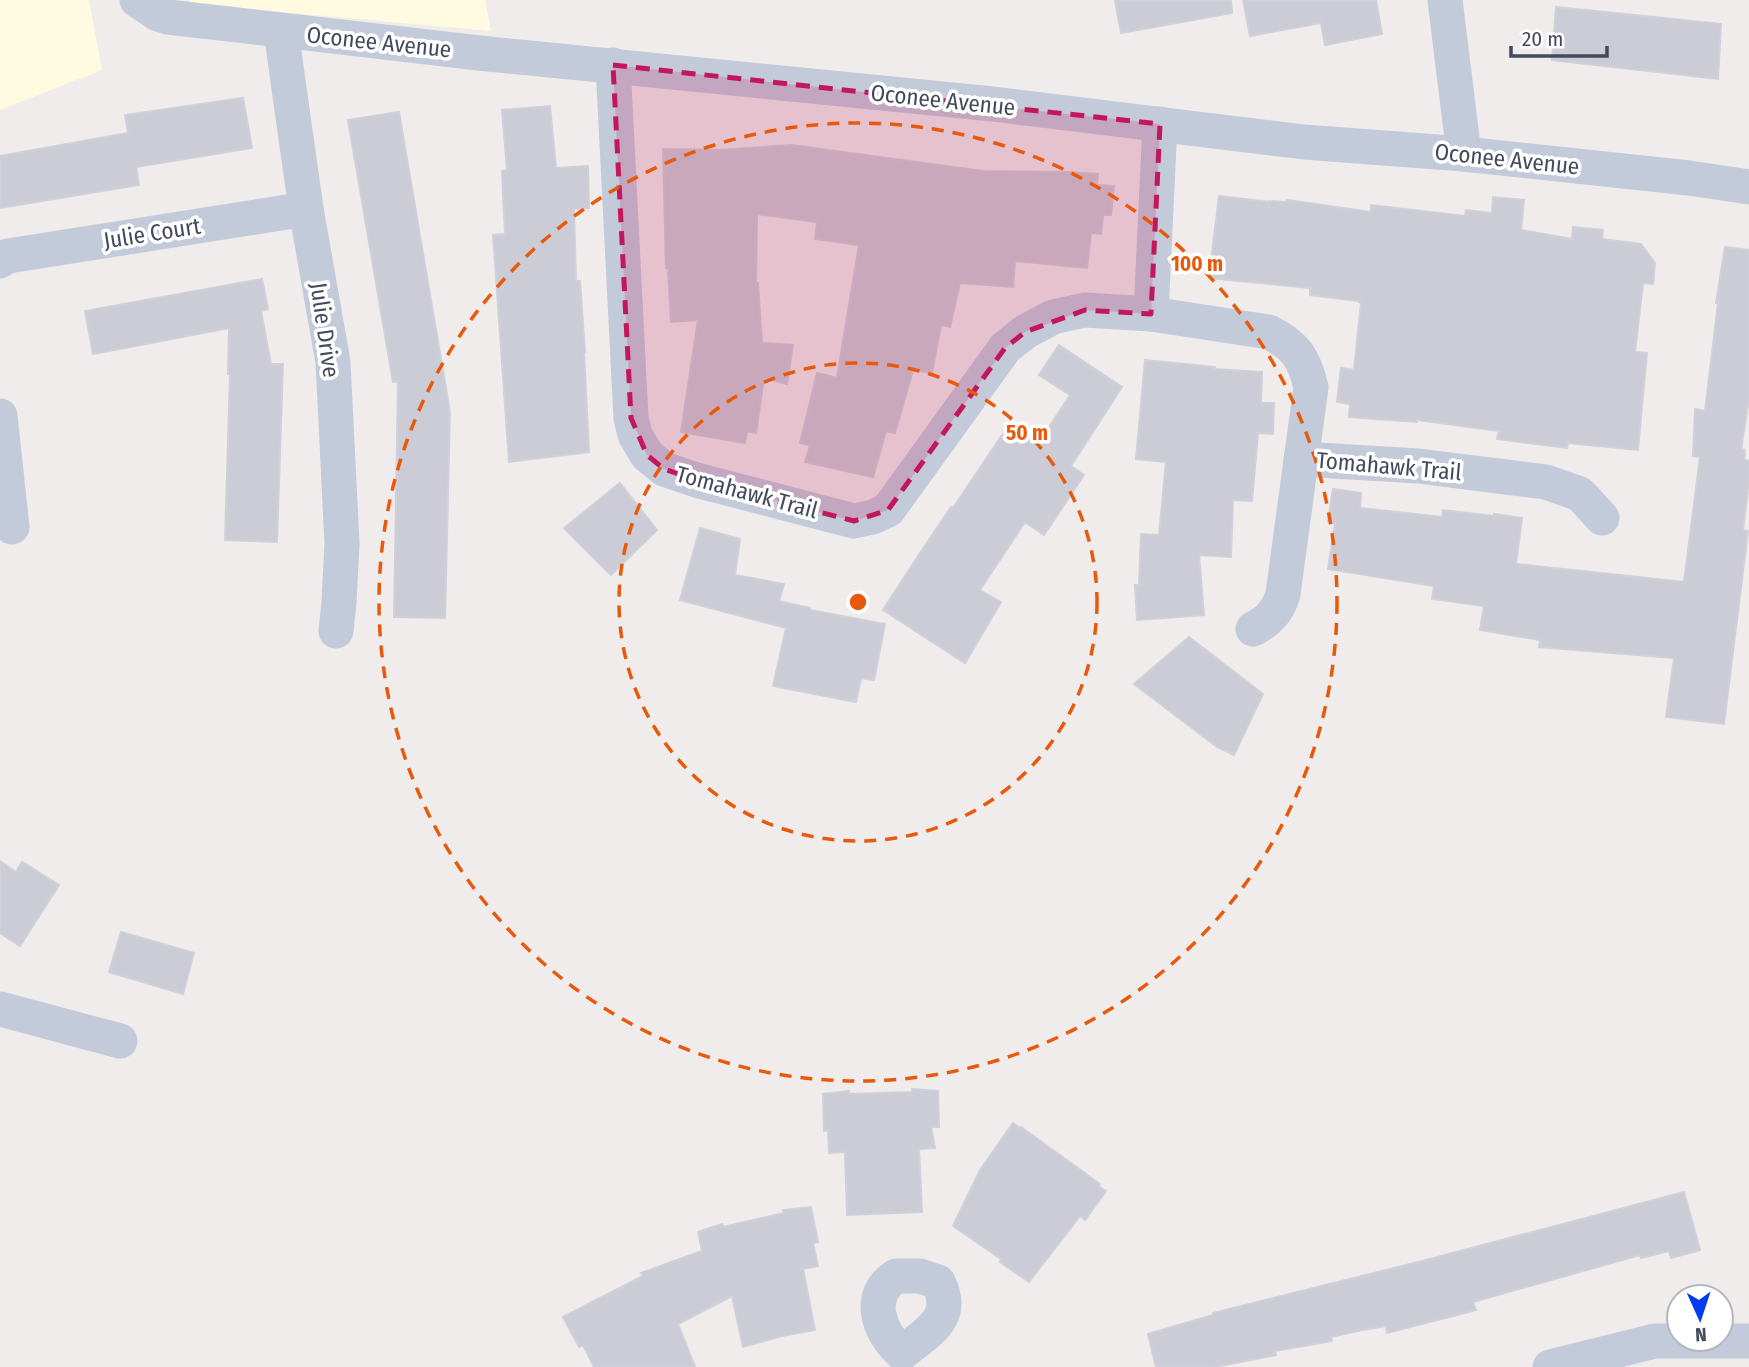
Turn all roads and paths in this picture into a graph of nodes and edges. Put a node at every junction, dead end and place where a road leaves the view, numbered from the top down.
1 (1445, 0) edge
2 (138, 2) edge
3 (281, 31) junction
4 (613, 65) junction
5 (1160, 124) junction
6 (1464, 154) junction
7 (1749, 187) edge
8 (306, 209) junction
9 (0, 261) edge
10 (1151, 314) junction
11 (0, 416) edge
12 (1301, 459) junction
13 (1602, 518) dead end
14 (12, 527) dead end
15 (1253, 629) dead end
16 (336, 631) dead end
17 (0, 1009) edge
18 (120, 1041) dead end
19 (1749, 1341) edge
20 (1550, 1367) edge

1 - 6 street
2 - 3 street, Oconee Avenue
3 - 4 street, Oconee Avenue
3 - 8 street, Julie Drive
4 - 5 street, Oconee Avenue
4 - 10 street, Tomahawk Trail
5 - 6 street, Oconee Avenue
5 - 10 street
6 - 7 street, Oconee Avenue
8 - 9 street, Julie Court
8 - 16 street, Julie Drive
10 - 12 street, Tomahawk Trail
11 - 14 street
12 - 13 street, Tomahawk Trail
12 - 15 street
17 - 18 street
19 - 20 street

